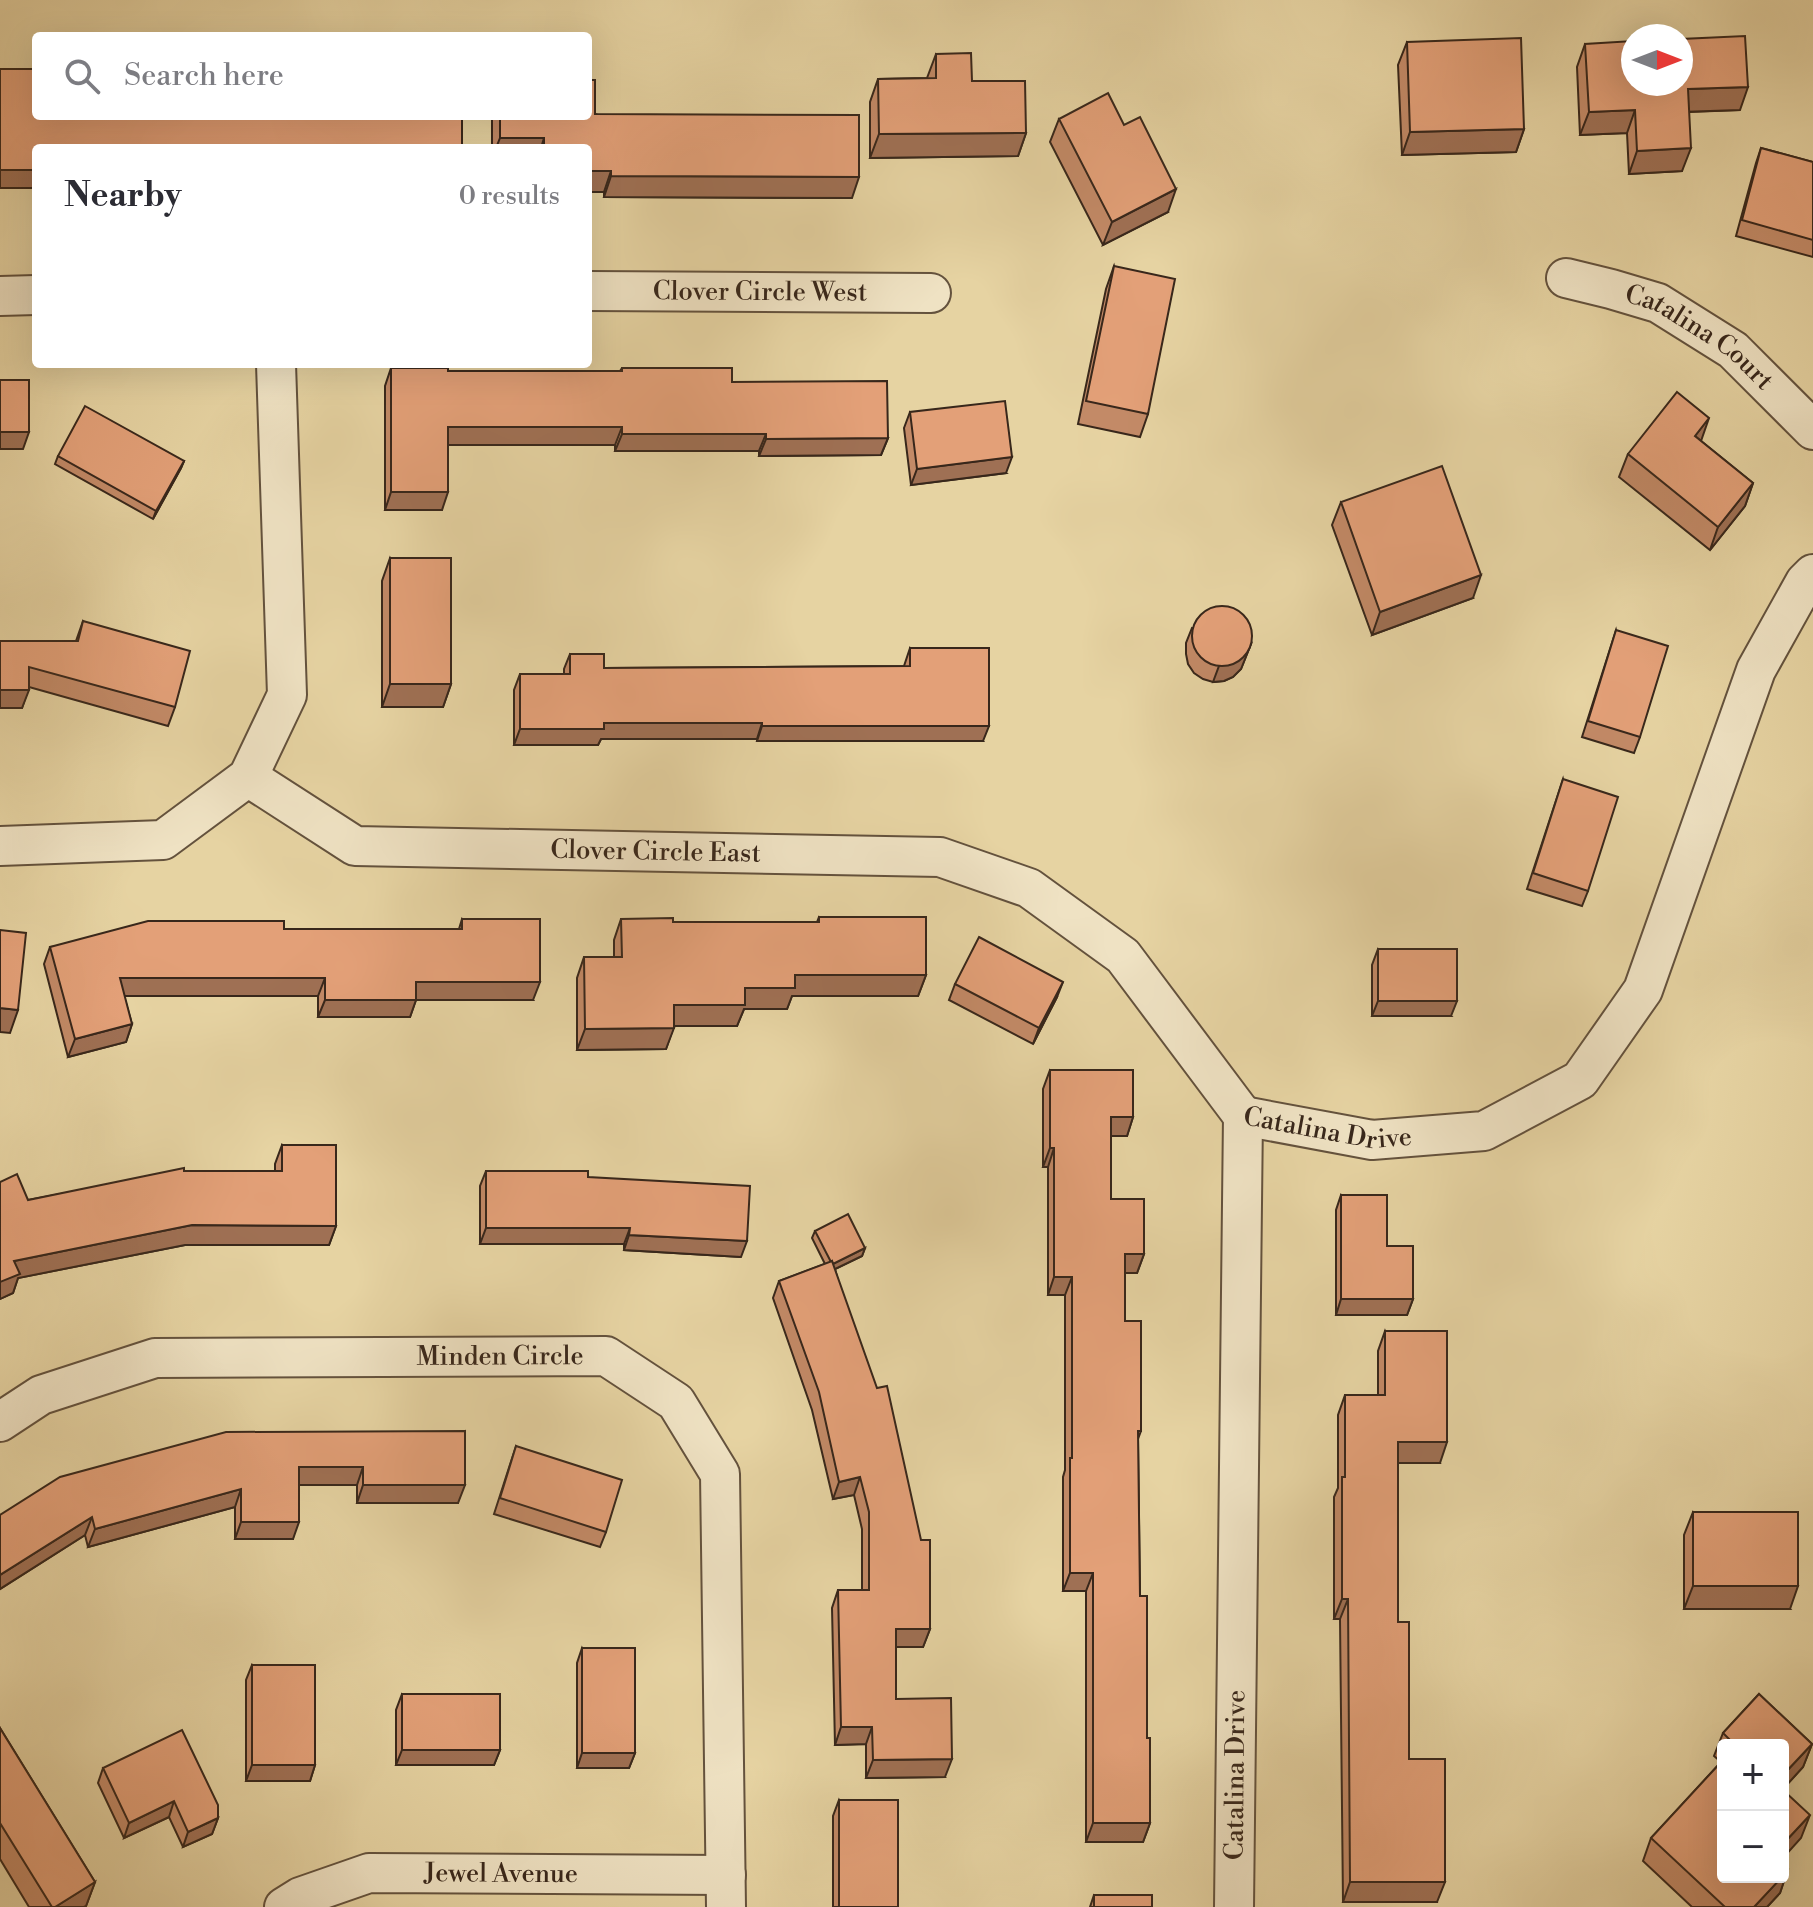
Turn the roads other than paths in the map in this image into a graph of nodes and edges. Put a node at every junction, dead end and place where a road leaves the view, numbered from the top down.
1 (1566, 278) dead end
2 (592, 291) edge
3 (931, 293) dead end
4 (32, 295) edge
5 (0, 296) edge
6 (276, 368) edge
7 (1813, 430) edge
8 (1813, 574) edge
9 (248, 777) junction
10 (0, 846) edge
11 (1243, 1116) junction
12 (0, 1422) edge
13 (726, 1891) edge
14 (284, 1907) edge
15 (1234, 1907) edge

1 - 7 street, Catalina Court
2 - 3 street, Clover Circle West
4 - 5 street
6 - 9 street
8 - 11 street, Catalina Drive
9 - 10 street
9 - 11 street, Clover Circle East
11 - 15 street, Catalina Drive
12 - 13 street, Minden Circle
13 - 14 street, Jewel Avenue

